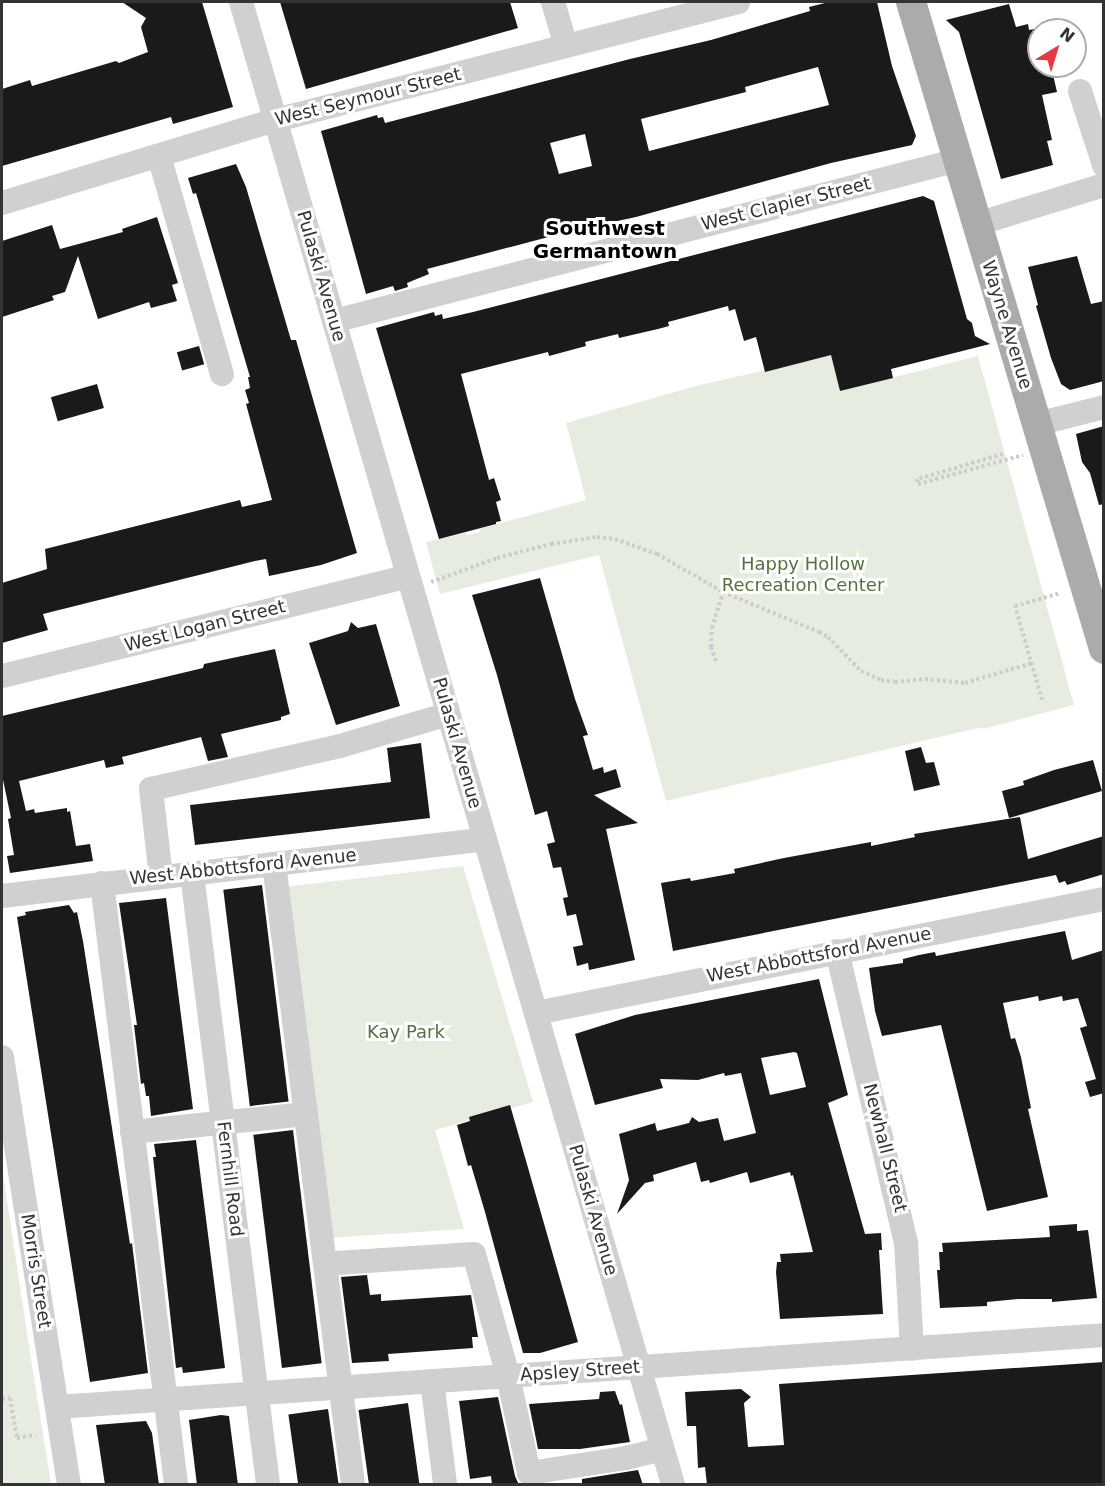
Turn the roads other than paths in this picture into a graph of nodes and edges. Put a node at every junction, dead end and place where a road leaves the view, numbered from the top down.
1 (241, 2) edge
2 (553, 2) edge
3 (738, 2) edge
4 (914, 2) edge
5 (566, 46) junction
6 (1080, 90) dead end
7 (276, 120) junction
8 (159, 156) junction
9 (958, 160) junction
10 (1104, 165) edge
11 (1104, 185) edge
12 (2, 203) edge
13 (977, 224) junction
14 (334, 321) junction
15 (222, 374) dead end
16 (1104, 407) edge
17 (1041, 437) junction
18 (408, 576) junction
19 (1104, 649) edge
20 (2, 676) edge
21 (448, 714) junction
22 (485, 839) junction
23 (274, 864) junction
24 (192, 874) junction
25 (161, 877) junction
26 (102, 883) junction
27 (2, 896) edge
28 (1104, 899) edge
29 (837, 951) junction
30 (536, 1013) junction
31 (2, 1057) edge
32 (306, 1114) junction
33 (223, 1124) junction
34 (132, 1132) junction
35 (337, 1263) dead end
36 (1104, 1335) edge
37 (912, 1349) junction
38 (638, 1366) junction
39 (508, 1376) junction
40 (432, 1381) junction
41 (342, 1387) junction
42 (256, 1392) junction
43 (165, 1399) junction
44 (57, 1407) junction
45 (662, 1449) junction
46 (69, 1485) edge
47 (176, 1485) edge
48 (268, 1485) edge
49 (353, 1485) edge
50 (445, 1485) edge
51 (673, 1485) edge

1 - 7 street, Pulaski Avenue
2 - 5 street
3 - 5 street, West Seymour Street
4 - 9 main road, Wayne Avenue
5 - 7 street, West Seymour Street
6 - 10 street
7 - 8 street, West Seymour Street
7 - 14 street, Pulaski Avenue
8 - 12 street, West Seymour Street
8 - 15 street
9 - 13 main road, Wayne Avenue
9 - 14 street, West Clapier Street
11 - 13 street
13 - 17 main road, Wayne Avenue
14 - 18 street, Pulaski Avenue
16 - 17 street
17 - 19 main road, Wayne Avenue
18 - 20 street, West Logan Street
18 - 21 street, Pulaski Avenue
21 - 22 street, Pulaski Avenue
21 - 25 street
22 - 23 street, West Abbottsford Avenue
22 - 30 street, Pulaski Avenue
23 - 24 street, West Abbottsford Avenue
23 - 32 street
24 - 25 street, West Abbottsford Avenue
24 - 33 street, Fernhill Road
25 - 26 street, West Abbottsford Avenue
26 - 27 street, West Abbottsford Avenue
26 - 34 street
28 - 29 street, West Abbottsford Avenue
29 - 30 street, West Abbottsford Avenue
29 - 37 street, Newhall Street
30 - 38 street, Pulaski Avenue
31 - 44 street, Morris Street
32 - 33 street
32 - 41 street
33 - 34 street
33 - 42 street, Fernhill Road
34 - 43 street
35 - 39 street
36 - 37 street, Apsley Street
37 - 38 street, Apsley Street
38 - 39 street, Apsley Street
38 - 45 street, Pulaski Avenue
39 - 40 street, Apsley Street
39 - 45 street
40 - 41 street, Apsley Street
40 - 50 street
41 - 42 street, Apsley Street
41 - 49 street
42 - 43 street, Apsley Street
42 - 48 street, Fernhill Road
43 - 44 street, Apsley Street
43 - 47 street
44 - 46 street, Morris Street
45 - 51 street, Pulaski Avenue

